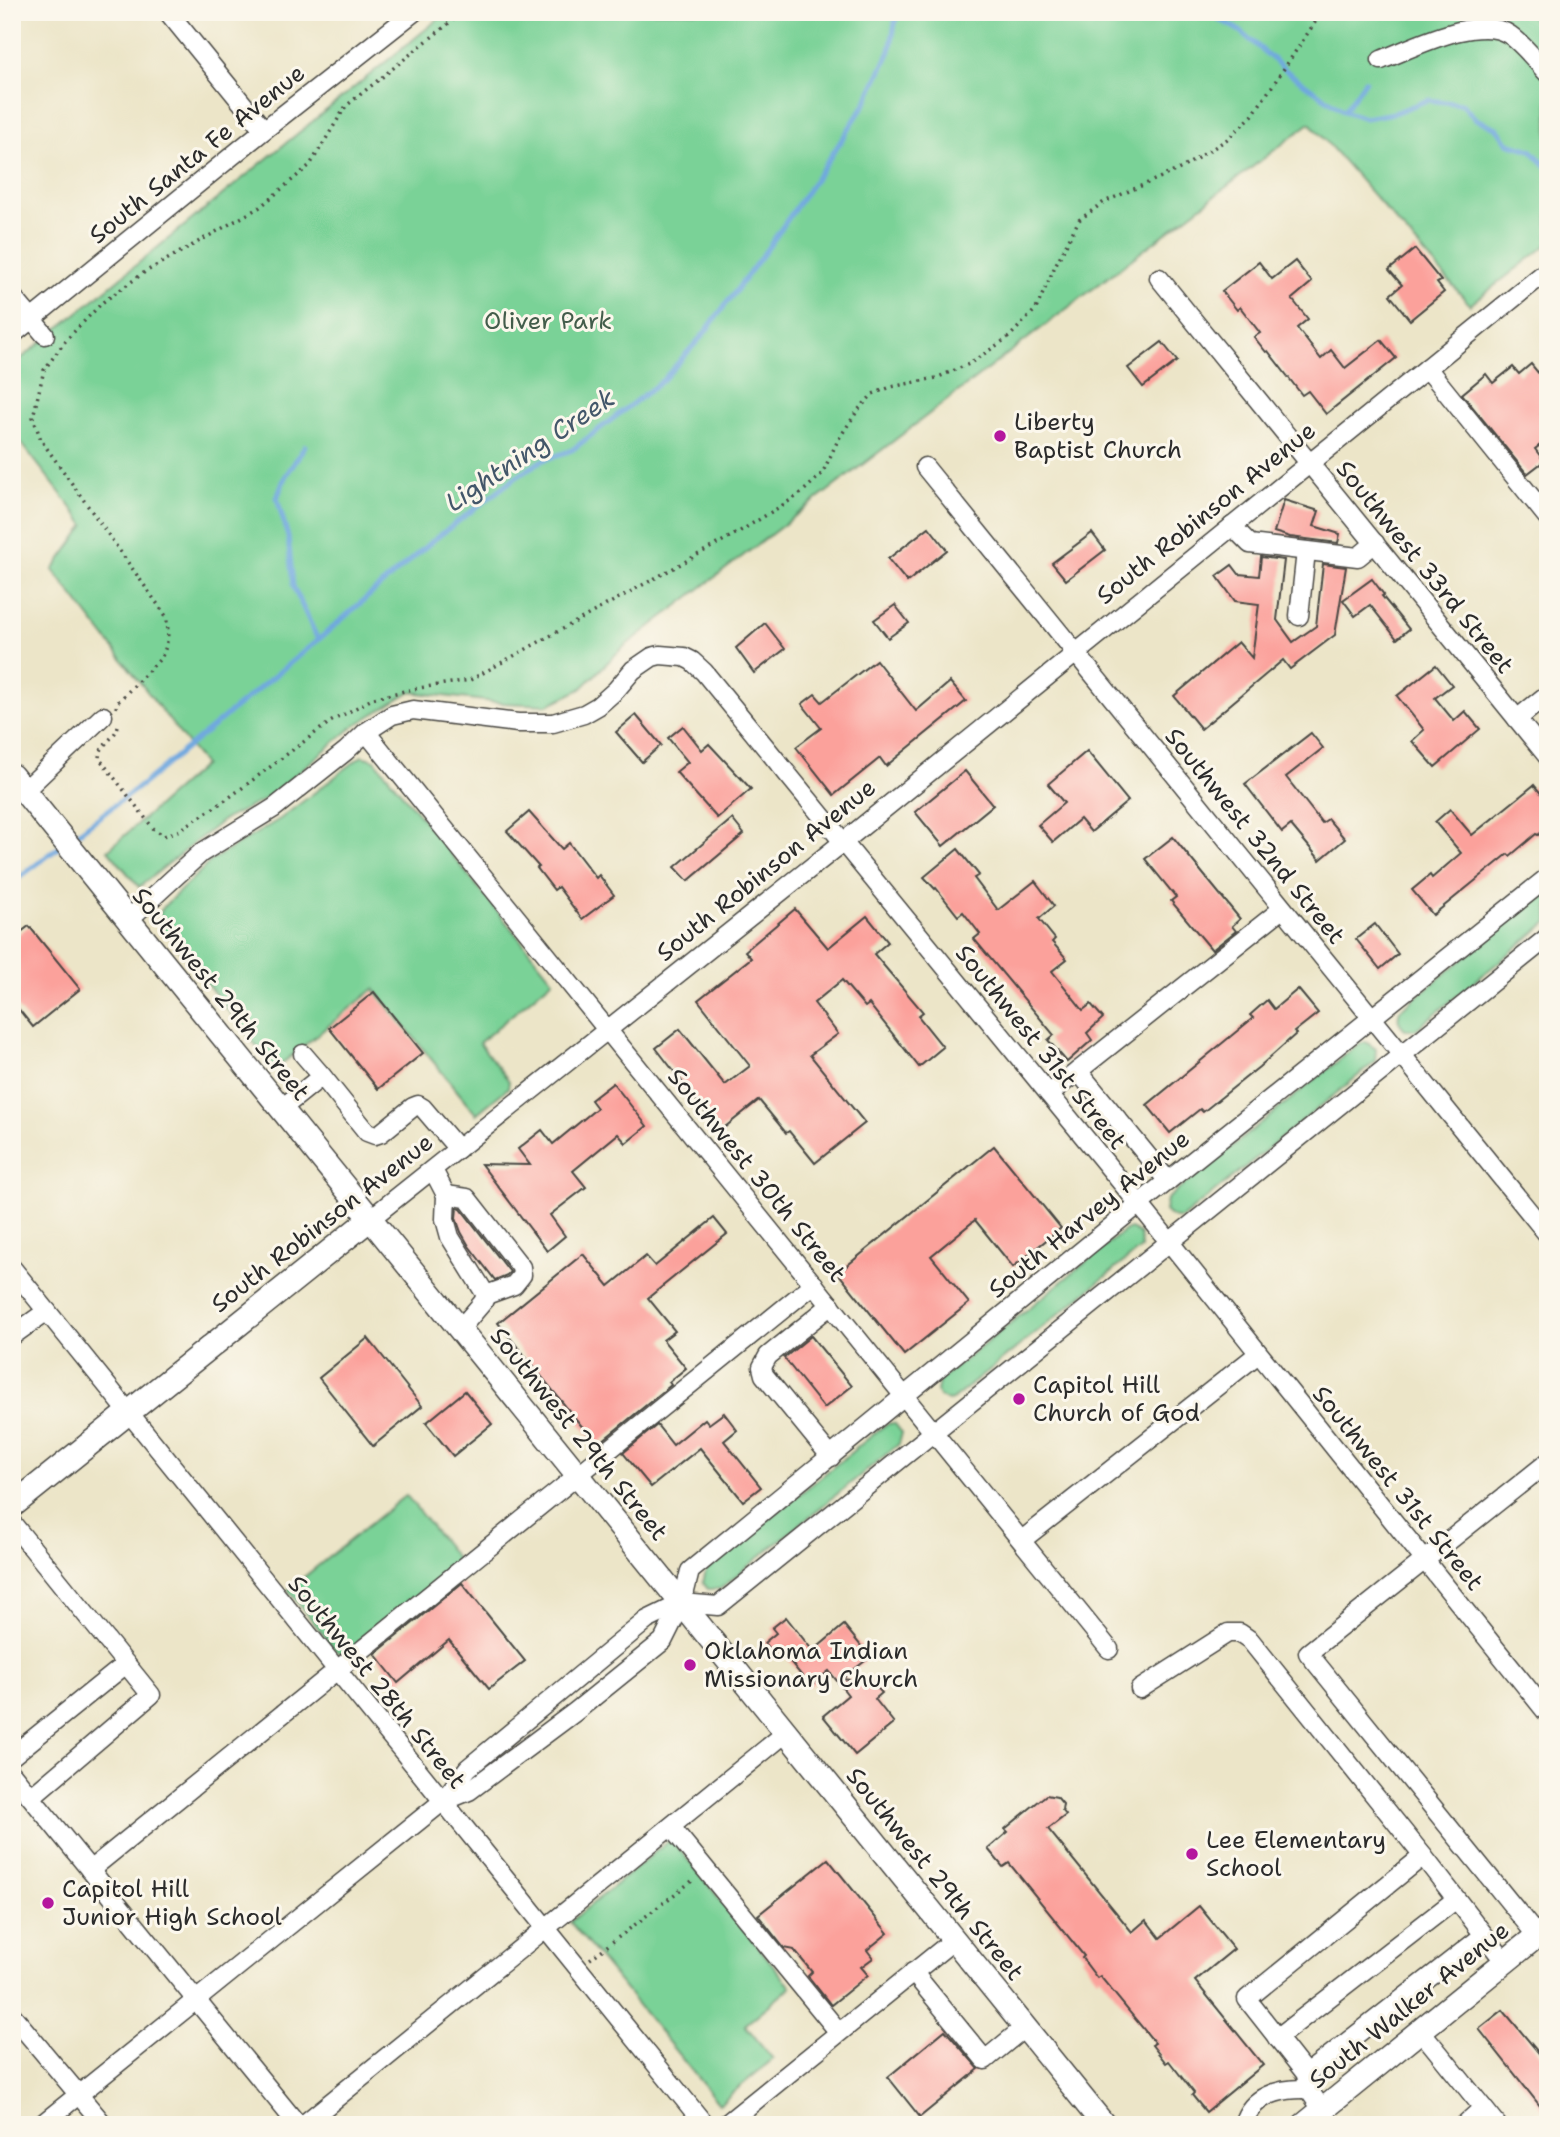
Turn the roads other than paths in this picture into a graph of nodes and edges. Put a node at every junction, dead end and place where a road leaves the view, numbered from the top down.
1 (168, 12) edge
2 (414, 12) edge
3 (1381, 60) dead end
4 (1548, 74) edge
5 (264, 130) junction
6 (1546, 275) edge
7 (1159, 278) dead end
8 (12, 296) edge
9 (32, 320) junction
10 (12, 335) edge
11 (45, 335) dead end
12 (1427, 368) junction
13 (1310, 464) junction
14 (925, 467) dead end
15 (1548, 518) edge
16 (1233, 526) junction
17 (1375, 543) junction
18 (1306, 551) junction
19 (1299, 616) dead end
20 (1076, 652) junction
21 (1548, 694) edge
22 (112, 718) road end
23 (1517, 719) junction
24 (366, 732) junction
25 (1548, 757) edge
26 (18, 784) edge
27 (842, 843) junction
28 (1548, 877) edge
29 (1282, 909) junction
30 (128, 920) junction
31 (1548, 937) edge
32 (1372, 1018) junction
33 (608, 1031) junction
34 (303, 1054) dead end
35 (1401, 1054) junction
36 (1078, 1071) junction
37 (322, 1076) junction
38 (1049, 1094) junction
39 (281, 1109) junction
40 (458, 1149) junction
41 (433, 1170) junction
42 (1168, 1181) junction
43 (446, 1195) junction
44 (1139, 1204) junction
45 (370, 1219) junction
46 (1548, 1235) edge
47 (1169, 1243) junction
48 (12, 1268) edge
49 (814, 1284) junction
50 (486, 1295) junction
51 (831, 1305) junction
52 (47, 1311) junction
53 (460, 1329) junction
54 (12, 1336) edge
55 (1258, 1354) junction
56 (906, 1396) junction
57 (129, 1412) junction
58 (935, 1432) junction
59 (831, 1457) junction
60 (1548, 1462) edge
61 (579, 1475) junction
62 (12, 1506) edge
63 (12, 1524) edge
64 (1021, 1540) junction
65 (1424, 1561) junction
66 (682, 1603) junction
67 (1110, 1649) dead end
68 (126, 1664) junction
69 (337, 1670) junction
70 (1140, 1689) dead end
71 (1548, 1714) edge
72 (787, 1732) junction
73 (12, 1756) edge
74 (12, 1774) edge
75 (31, 1797) junction
76 (442, 1802) junction
77 (671, 1827) junction
78 (1423, 1856) junction
79 (90, 1870) junction
80 (1455, 1900) junction
81 (544, 1928) junction
82 (1542, 1932) edge
83 (1484, 1935) junction
84 (955, 1939) junction
85 (1505, 1962) junction
86 (913, 1972) junction
87 (195, 2001) junction
88 (12, 2015) edge
89 (1025, 2026) junction
90 (838, 2031) junction
91 (1421, 2031) junction
92 (1277, 2038) junction
93 (1307, 2082) junction
94 (78, 2095) junction
95 (1483, 2108) junction
96 (1322, 2109) junction
97 (41, 2125) edge
98 (104, 2125) edge
99 (300, 2125) edge
100 (705, 2125) edge
101 (725, 2125) edge
102 (1104, 2125) edge
103 (1242, 2125) edge
104 (1304, 2125) edge
105 (1464, 2125) edge
106 (1497, 2125) edge

1 - 5 street
2 - 5 street, South Santa Fe Avenue
3 - 4 street
5 - 9 street, South Santa Fe Avenue
6 - 12 street, South Robinson Avenue
7 - 13 street, Southwest 33rd Street
8 - 9 street
9 - 10 street, South Santa Fe Avenue
9 - 11 street
12 - 13 street, South Robinson Avenue
12 - 15 street
13 - 16 street, South Robinson Avenue
13 - 17 street, Southwest 33rd Street
14 - 20 street, Southwest 32nd Street
16 - 18 street
16 - 20 street, South Robinson Avenue
17 - 18 street
17 - 23 street, Southwest 33rd Street
18 - 19 street
20 - 27 street, South Robinson Avenue
20 - 29 street, Southwest 32nd Street
21 - 23 street
22 - 26 street
23 - 25 street, Southwest 33rd Street
24 - 27 street, Southwest 31st Street
24 - 30 street
24 - 33 street, Southwest 30th Street
26 - 30 main road, Southwest 29th Street
27 - 33 street, South Robinson Avenue
27 - 38 street, Southwest 31st Street
28 - 32 street, South Harvey Avenue
29 - 32 street, Southwest 32nd Street
29 - 36 street
30 - 39 main road, Southwest 29th Street
31 - 35 street
32 - 35 street, Southwest 32nd Street
32 - 42 street, South Harvey Avenue
33 - 40 street, South Robinson Avenue
33 - 49 street, Southwest 30th Street
34 - 37 street
35 - 46 street, Southwest 32nd Street
35 - 47 street
36 - 38 street
36 - 42 street
37 - 39 street
37 - 40 street
38 - 44 street, Southwest 31st Street
39 - 45 main road, Southwest 29th Street
40 - 41 street, South Robinson Avenue
41 - 43 street
41 - 45 street, South Robinson Avenue
42 - 44 street, South Harvey Avenue
43 - 50 street
43 - 50 street
44 - 47 street, Southwest 31st Street
44 - 56 street, South Harvey Avenue
45 - 53 main road, Southwest 29th Street
45 - 57 main road, South Robinson Avenue
47 - 55 street, Southwest 31st Street
47 - 58 street
48 - 52 street, Southwest 28th Street
49 - 51 street, Southwest 30th Street
49 - 61 street
50 - 53 street
51 - 56 street, Southwest 30th Street
51 - 59 street
52 - 54 street
52 - 57 street, Southwest 28th Street
53 - 61 main road, Southwest 29th Street
55 - 64 street
55 - 65 street, Southwest 31st Street
56 - 58 street, Southwest 30th Street
56 - 59 street, South Harvey Avenue
57 - 62 main road, South Robinson Avenue
57 - 69 street, Southwest 28th Street
58 - 64 street, Southwest 30th Street
58 - 66 street
59 - 66 street, South Harvey Avenue
60 - 65 street
61 - 66 main road, Southwest 29th Street
61 - 69 street
63 - 68 street
64 - 67 street, Southwest 30th Street
65 - 71 street, Southwest 31st Street
65 - 82 street
66 - 72 main road, Southwest 29th Street
66 - 76 street, South Harvey Avenue
66 - 76 street, South Harvey Avenue
68 - 73 street
68 - 75 street
69 - 76 street, Southwest 28th Street
69 - 79 street
70 - 78 street
72 - 77 street
72 - 84 main road, Southwest 29th Street
74 - 75 street
75 - 79 street
76 - 81 street, Southwest 28th Street
76 - 87 street, South Harvey Avenue
77 - 81 street
77 - 90 street
78 - 80 street
78 - 92 street
79 - 87 street
80 - 83 street
80 - 92 street
81 - 99 street
81 - 100 street, Southwest 28th Street
82 - 85 main road, South Walker Avenue
83 - 85 street
83 - 93 street
84 - 86 street
84 - 89 main road, Southwest 29th Street
85 - 91 main road, South Walker Avenue
86 - 89 street
86 - 90 street
87 - 94 street, South Harvey Avenue
87 - 99 street
88 - 94 street
89 - 102 main road, Southwest 29th Street
90 - 101 street
91 - 95 street
91 - 96 main road, South Walker Avenue
92 - 93 street
93 - 96 street
93 - 103 street
94 - 97 street, South Harvey Avenue
94 - 98 street
95 - 105 street
95 - 106 street
96 - 104 main road, South Walker Avenue

